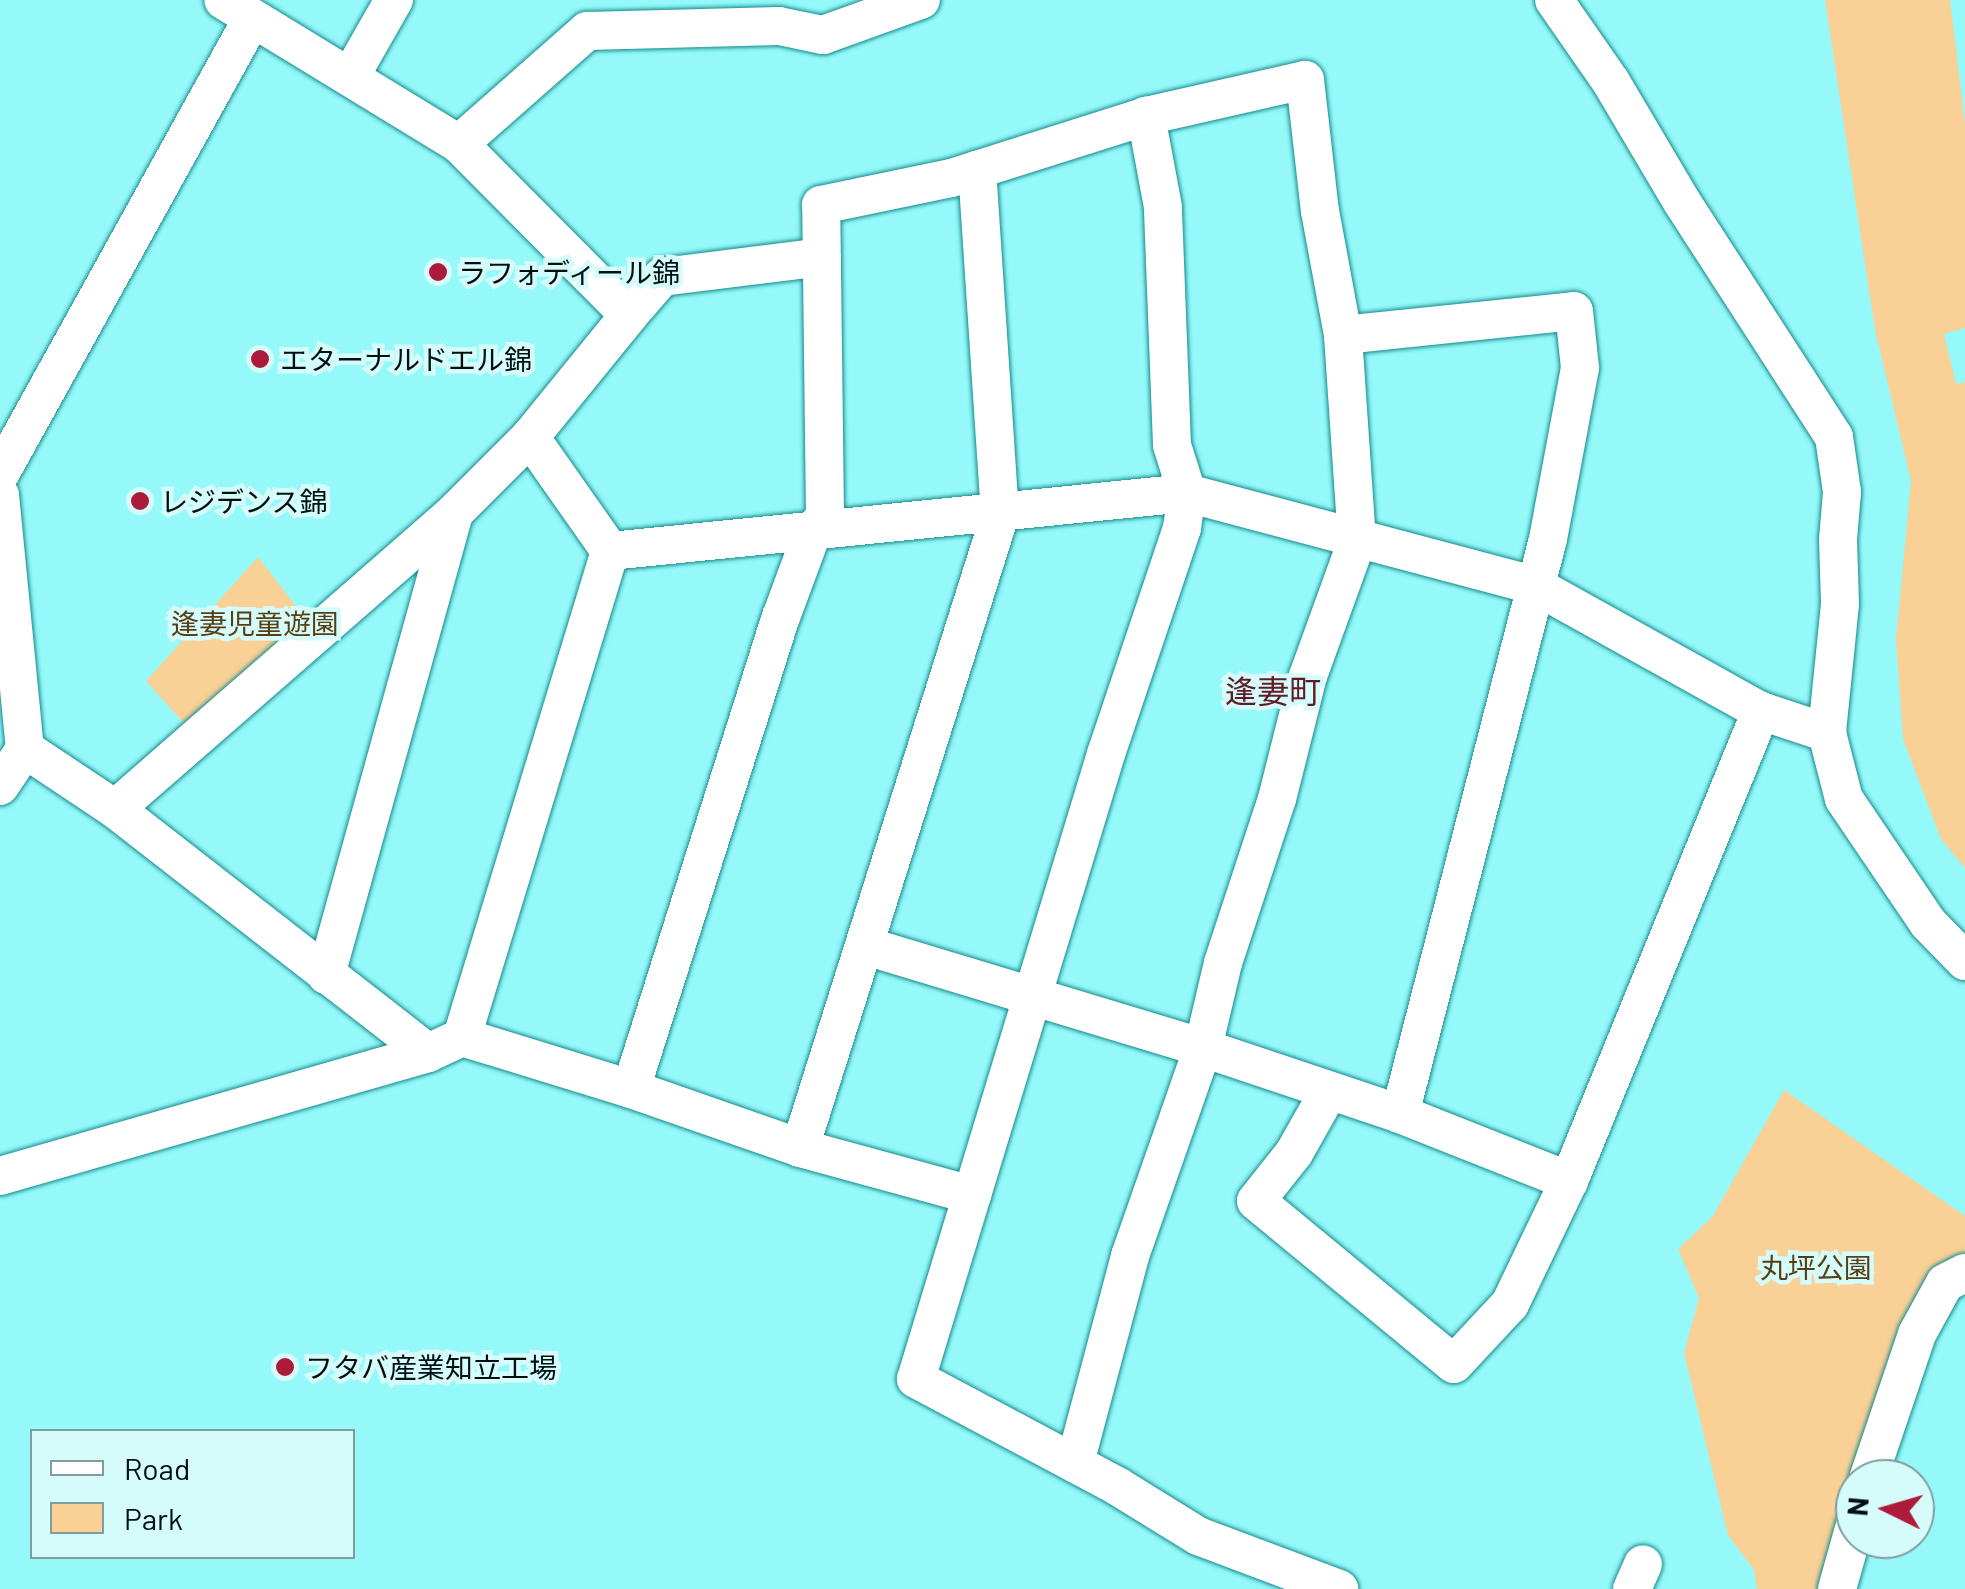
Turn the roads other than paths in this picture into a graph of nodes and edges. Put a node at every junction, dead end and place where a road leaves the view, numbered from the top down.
1 (394, 0) edge
2 (921, 0) edge
3 (1554, 0) edge
4 (238, 10) edge
5 (594, 15) edge
6 (350, 76) junction
7 (1146, 116) junction
8 (459, 144) junction
9 (978, 170) junction
10 (822, 256) junction
11 (629, 315) junction
12 (1343, 336) junction
13 (530, 438) junction
14 (0, 474) edge
15 (1186, 493) junction
16 (0, 494) edge
17 (454, 513) junction
18 (1000, 515) junction
19 (812, 533) junction
20 (1358, 541) junction
21 (610, 551) junction
22 (1536, 586) junction
23 (6, 607) edge
24 (1762, 712) junction
25 (1827, 733) junction
26 (26, 749) junction
27 (0, 786) edge
28 (115, 808) junction
29 (866, 946) junction
30 (1965, 961) edge
31 (326, 975) junction
32 (1032, 998) junction
33 (462, 1037) junction
34 (1202, 1048) junction
35 (428, 1054) junction
36 (632, 1089) junction
37 (1329, 1091) junction
38 (1400, 1114) junction
39 (800, 1148) junction
40 (0, 1176) edge
41 (1569, 1181) junction
42 (972, 1195) junction
43 (1965, 1273) edge
44 (1875, 1459) edge
45 (1075, 1463) junction
46 (1845, 1559) edge
47 (1337, 1589) edge
48 (1837, 1589) edge

1 - 6 street
2 - 5 street
3 - 25 street
4 - 6 street
4 - 14 street
5 - 8 street
6 - 8 street
7 - 9 street
7 - 12 street
7 - 15 street
8 - 11 street
9 - 10 street
9 - 18 street
10 - 11 street
10 - 19 street
11 - 13 street
12 - 20 street
12 - 22 street
13 - 17 street
13 - 21 street
15 - 18 street
15 - 20 street
15 - 32 street
16 - 23 street
17 - 28 street
17 - 31 street
18 - 19 street
18 - 29 street
19 - 21 street
19 - 36 street
20 - 22 street
20 - 34 street
21 - 33 street
22 - 24 street
22 - 38 street
23 - 26 street
24 - 25 street
24 - 41 street
25 - 30 street
26 - 27 street
26 - 28 street
28 - 31 street
29 - 32 street
29 - 39 street
31 - 35 street
32 - 34 street
32 - 42 street
33 - 35 street
33 - 36 street
34 - 37 street
34 - 45 street
35 - 40 street
36 - 39 street
37 - 38 street
37 - 41 street
38 - 41 street
39 - 42 street
42 - 45 street
43 - 44 street
45 - 47 street
46 - 48 street

